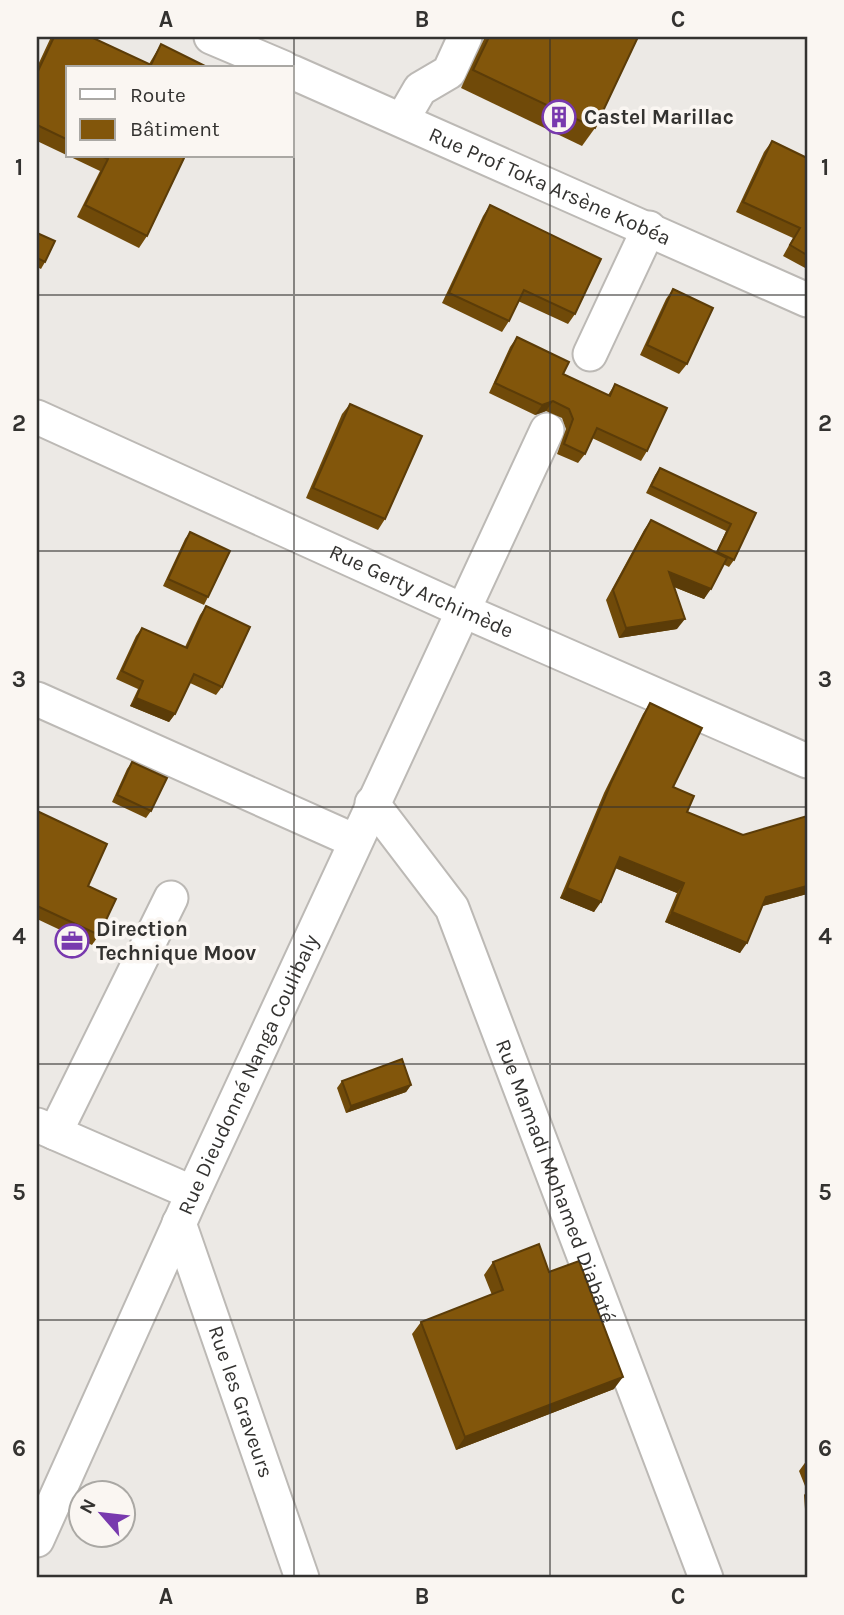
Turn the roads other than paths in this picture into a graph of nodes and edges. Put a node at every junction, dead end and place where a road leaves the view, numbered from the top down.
1 (211, 37) edge
2 (465, 37) edge
3 (279, 66) edge
4 (294, 73) edge
5 (402, 120) junction
6 (649, 228) junction
7 (807, 300) edge
8 (590, 354) dead end
9 (37, 417) edge
10 (547, 430) dead end
11 (462, 610) junction
12 (37, 699) edge
13 (807, 761) edge
14 (372, 803) junction
15 (355, 841) junction
16 (171, 898) dead end
17 (46, 1129) edge
18 (193, 1193) junction
19 (179, 1223) junction
20 (37, 1540) edge
21 (302, 1578) edge
22 (706, 1578) edge

1 - 3 street
2 - 5 street
4 - 5 street, Rue Prof Toka Arsène Kobéa
5 - 6 street, Rue Prof Toka Arsène Kobéa
6 - 7 street, Rue Prof Toka Arsène Kobéa
6 - 8 street
9 - 11 street, Rue Gerty Archimède
10 - 11 street, Rue Dieudonné Nanga Coulibaly
11 - 13 street, Rue Gerty Archimède
11 - 14 street, Rue Dieudonné Nanga Coulibaly
12 - 15 street
14 - 15 street, Rue Dieudonné Nanga Coulibaly
14 - 22 street, Rue Mamadi Mohamed Diabaté
15 - 18 street, Rue Dieudonné Nanga Coulibaly
16 - 17 street
17 - 18 street
18 - 19 street, Rue Dieudonné Nanga Coulibaly
19 - 20 street, Rue Dieudonné Nanga Coulibaly
19 - 21 street, Rue les Graveurs

